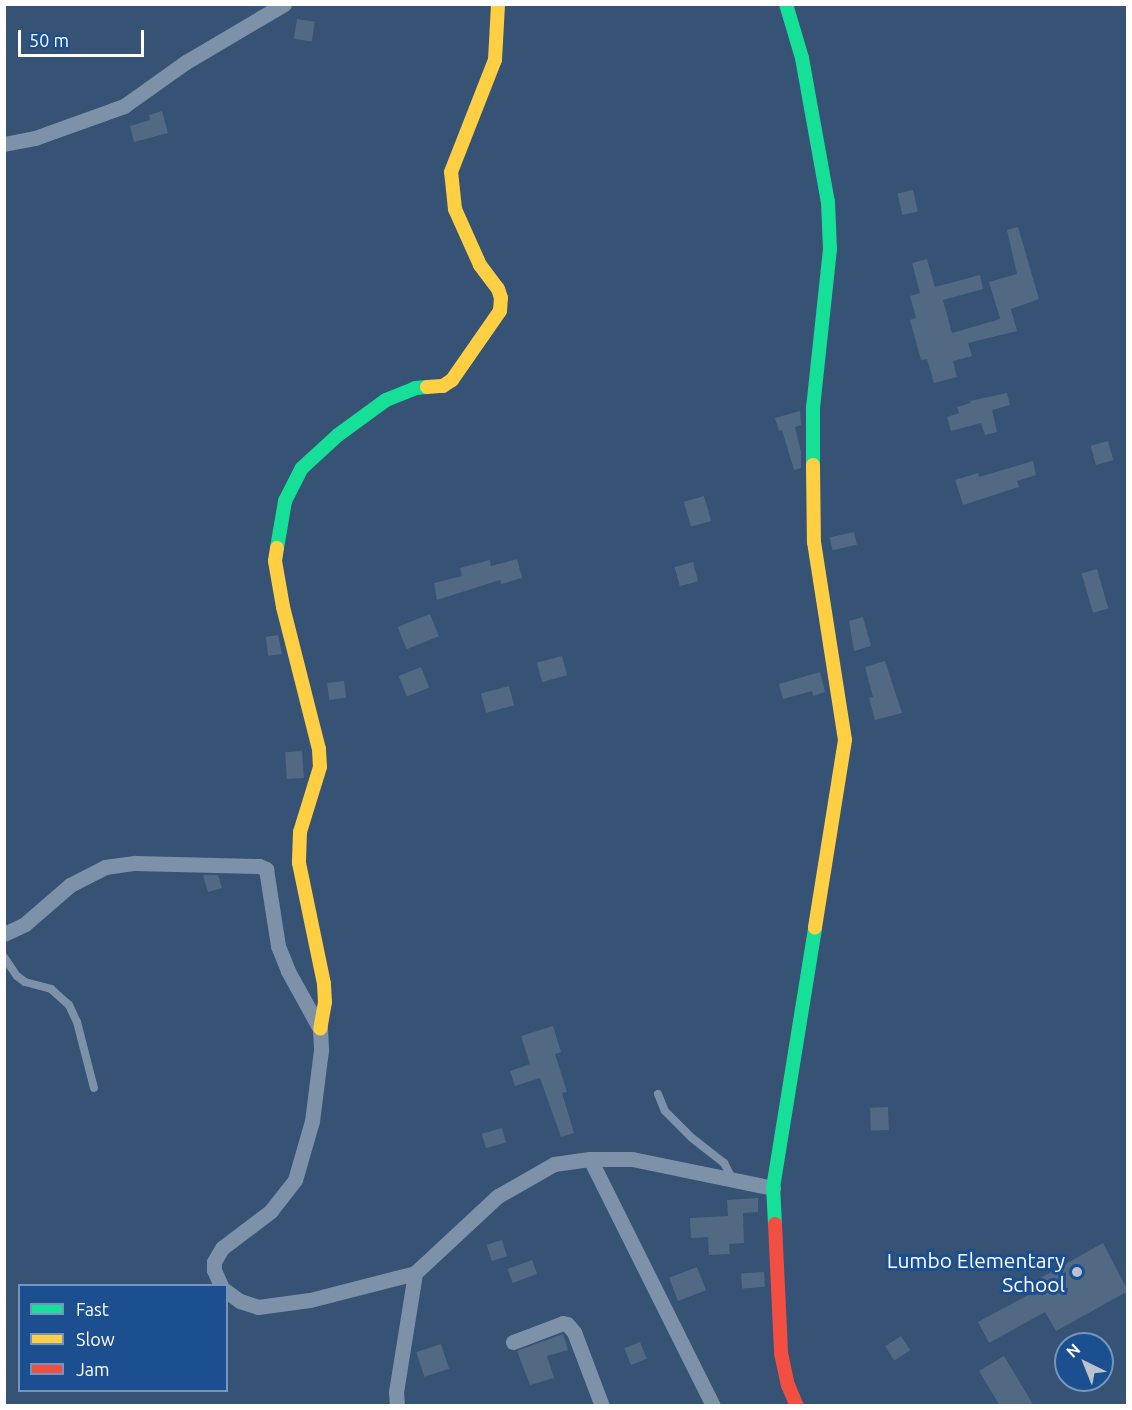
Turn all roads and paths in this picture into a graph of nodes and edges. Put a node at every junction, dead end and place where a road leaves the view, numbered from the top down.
1 (284, 4) edge
2 (498, 4) edge
3 (786, 4) edge
4 (4, 144) edge
5 (4, 934) edge
6 (4, 957) edge
7 (320, 1029) junction
8 (94, 1088) dead end
9 (658, 1094) dead end
10 (590, 1159) junction
11 (733, 1180) junction
12 (773, 1188) junction
13 (415, 1273) junction
14 (220, 1284) edge
15 (228, 1293) edge
16 (513, 1342) dead end
17 (397, 1406) edge
18 (602, 1406) edge
19 (713, 1406) edge
20 (797, 1406) edge

1 - 4 street
2 - 7 street
3 - 12 street
5 - 7 street
6 - 8 lane
7 - 14 street
9 - 11 lane
10 - 11 street
10 - 13 street
10 - 19 street
11 - 12 street
12 - 20 street
13 - 15 street
13 - 17 street
16 - 18 street

